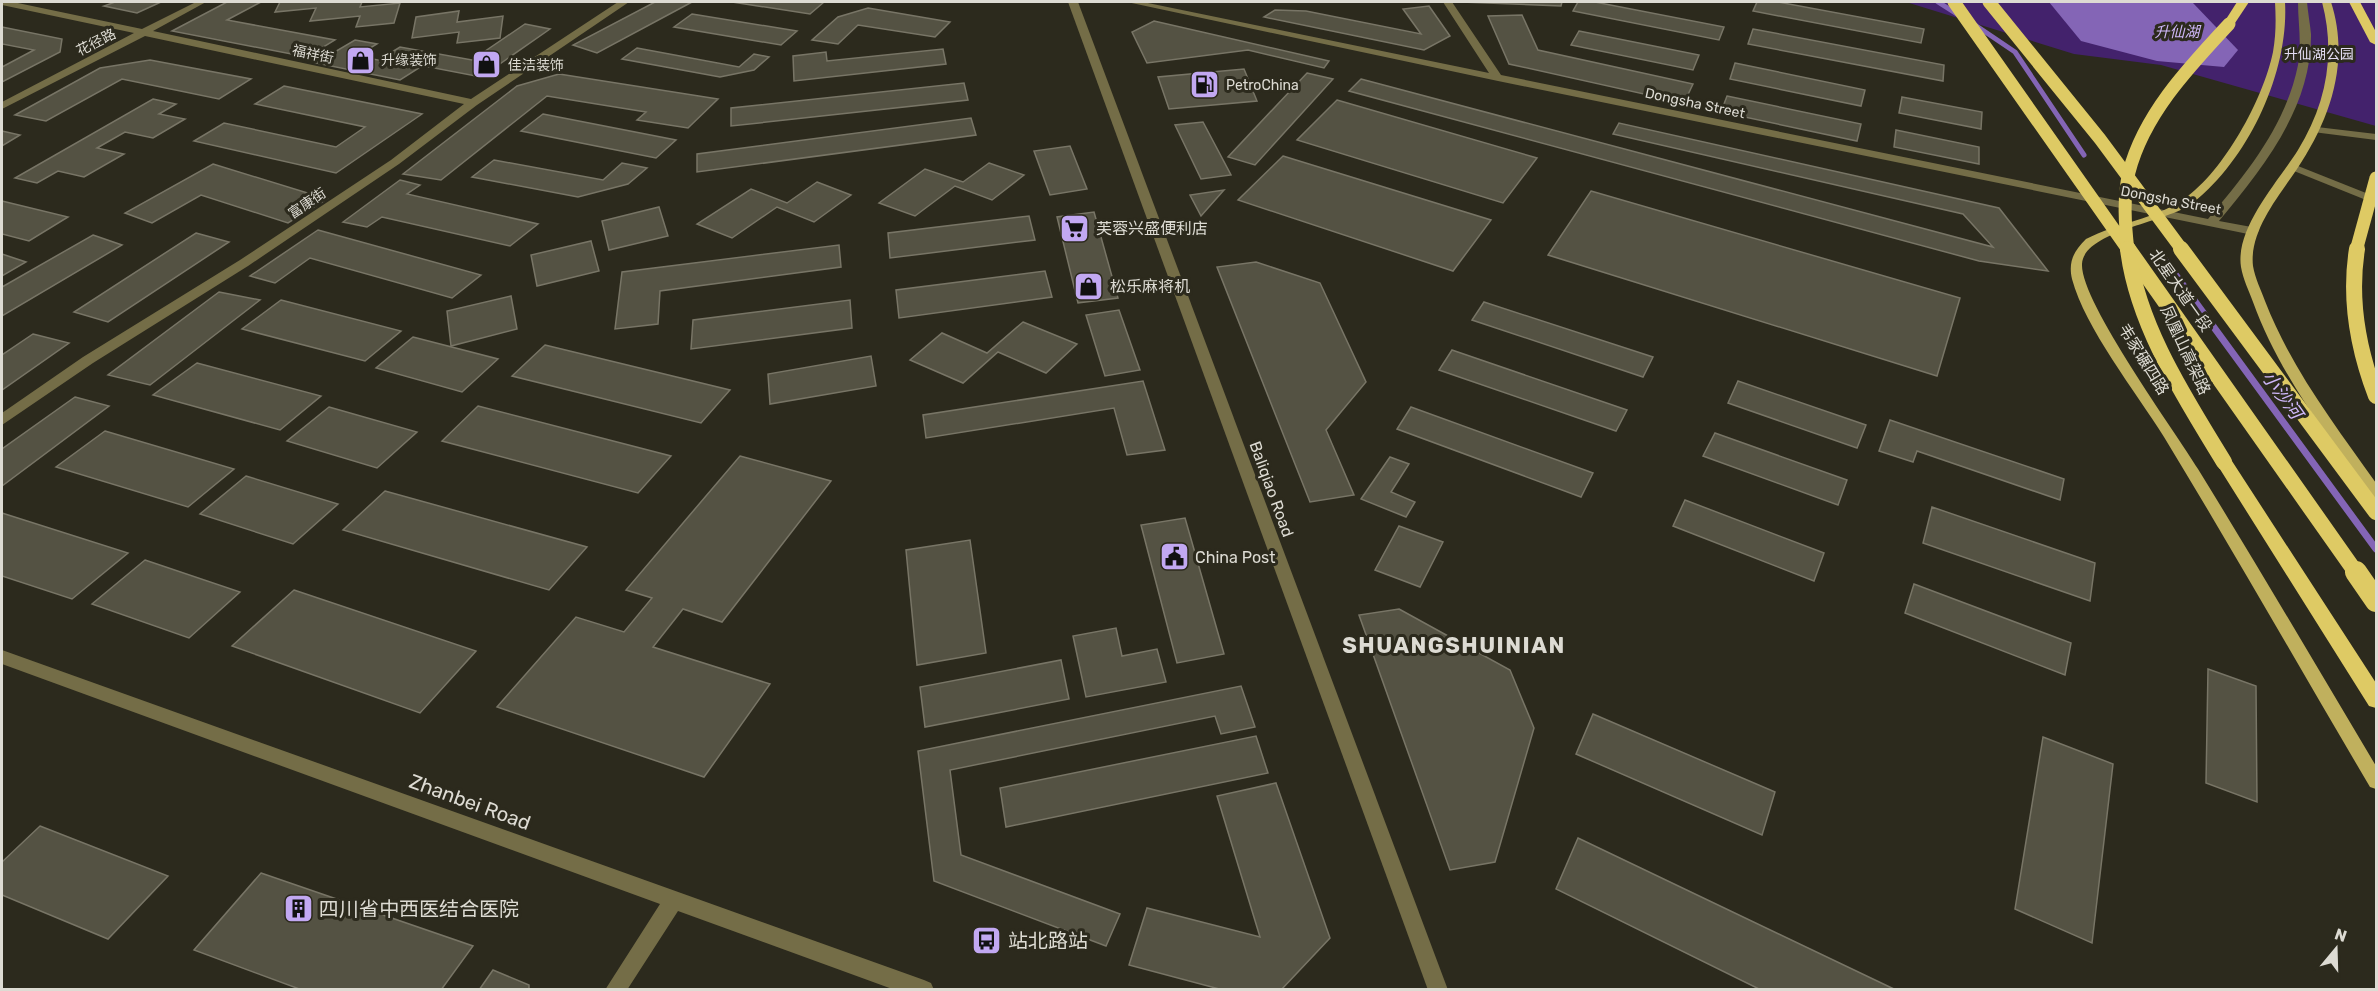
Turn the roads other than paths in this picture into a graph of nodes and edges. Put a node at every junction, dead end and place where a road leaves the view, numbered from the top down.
1 (2, 2) edge
2 (202, 2) edge
3 (624, 2) edge
4 (1073, 2) edge
5 (1132, 2) edge
6 (1448, 2) edge
7 (1954, 2) edge
8 (1989, 2) edge
9 (2243, 2) edge
10 (2302, 2) edge
11 (2327, 2) edge
12 (2354, 2) edge
13 (2281, 6) edge
14 (146, 31) junction
15 (2376, 42) edge
16 (1498, 78) junction
17 (473, 103) junction
18 (2, 106) edge
19 (2317, 130) junction
20 (2376, 137) edge
21 (2294, 167) junction
22 (2376, 178) edge
23 (2376, 201) edge
24 (2165, 214) junction
25 (2211, 223) junction
26 (2253, 231) junction
27 (2376, 396) edge
28 (2, 420) edge
29 (2376, 492) edge
30 (2376, 512) edge
31 (2376, 601) edge
32 (2, 657) edge
33 (2376, 700) edge
34 (2376, 781) edge
35 (674, 900) junction
36 (615, 990) edge
37 (924, 990) edge
38 (1438, 990) edge

1 - 14 street, 福祥街
2 - 14 street, 花径路
3 - 17 street, 富康街
4 - 38 street, Baliqiao Road
5 - 16 street, Dongsha Street
6 - 16 street
7 - 31 highway, 北星大道一段, bridge
8 - 30 highway, 北星大道一段, bridge
9 - 33 highway, 凤凰山高架路, bridge
10 - 25 street
11 - 19 main road
12 - 15 highway
13 - 24 main road, 韦家碾四路
14 - 17 street, 福祥街
14 - 18 street, 花径路
16 - 24 street, Dongsha Street
17 - 28 street, 富康街
19 - 20 street
19 - 21 main road
21 - 23 street
21 - 26 main road
22 - 27 highway, bridge
24 - 25 street, Dongsha Street
24 - 34 main road, 韦家碾四路
25 - 26 street, Dongsha Street
26 - 29 main road
32 - 35 street, Zhanbei Road
35 - 36 street
35 - 37 street, Zhanbei Road

